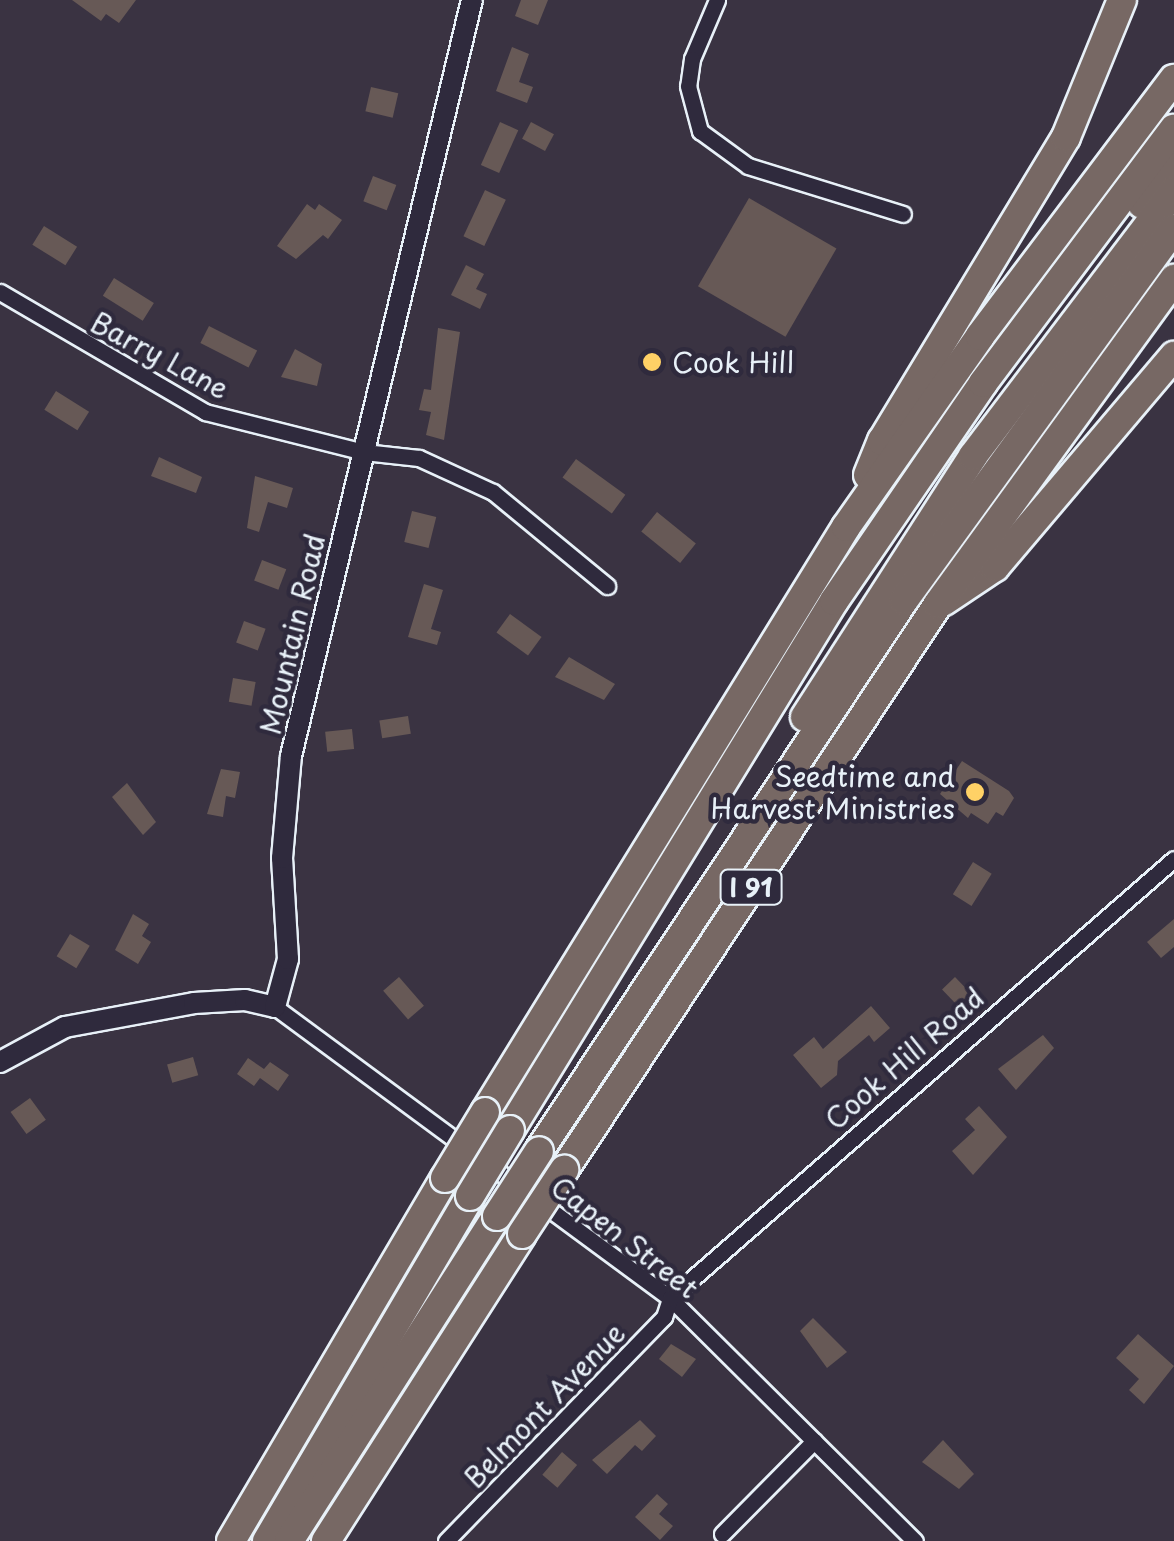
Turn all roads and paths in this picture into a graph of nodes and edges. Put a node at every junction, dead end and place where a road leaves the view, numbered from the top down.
1 (472, 0) edge
2 (717, 0) edge
3 (1122, 0) edge
4 (1174, 79) edge
5 (1174, 129) edge
6 (1174, 162) edge
7 (1174, 191) edge
8 (903, 214) dead end
9 (1174, 230) edge
10 (1174, 280) edge
11 (0, 292) edge
12 (1174, 356) edge
13 (364, 452) junction
14 (864, 502) junction
15 (606, 586) dead end
16 (938, 604) junction
17 (1174, 858) edge
18 (673, 862) junction
19 (685, 932) junction
20 (275, 1007) junction
21 (0, 1062) edge
22 (670, 1298) junction
23 (814, 1440) junction
24 (722, 1534) dead end
25 (230, 1541) edge
26 (268, 1541) edge
27 (289, 1541) edge
28 (326, 1541) edge
29 (446, 1541) edge
30 (916, 1541) edge

1 - 13 street, Mountain Road
2 - 8 street
3 - 14 highway
4 - 14 highway
5 - 18 highway
6 - 18 highway
7 - 19 highway
9 - 19 highway
10 - 16 highway, I 91
11 - 13 street, Barry Lane
12 - 16 highway
13 - 15 street, Barry Lane
13 - 20 street, Mountain Road
14 - 25 highway, bridge
16 - 28 highway, I 91, bridge
17 - 22 street, Cook Hill Road
18 - 26 highway, bridge
19 - 27 highway, bridge
20 - 21 street
20 - 22 street, Capen Street
22 - 23 street, Capen Street
22 - 29 street, Belmont Avenue
23 - 24 street
23 - 30 street, Capen Street

